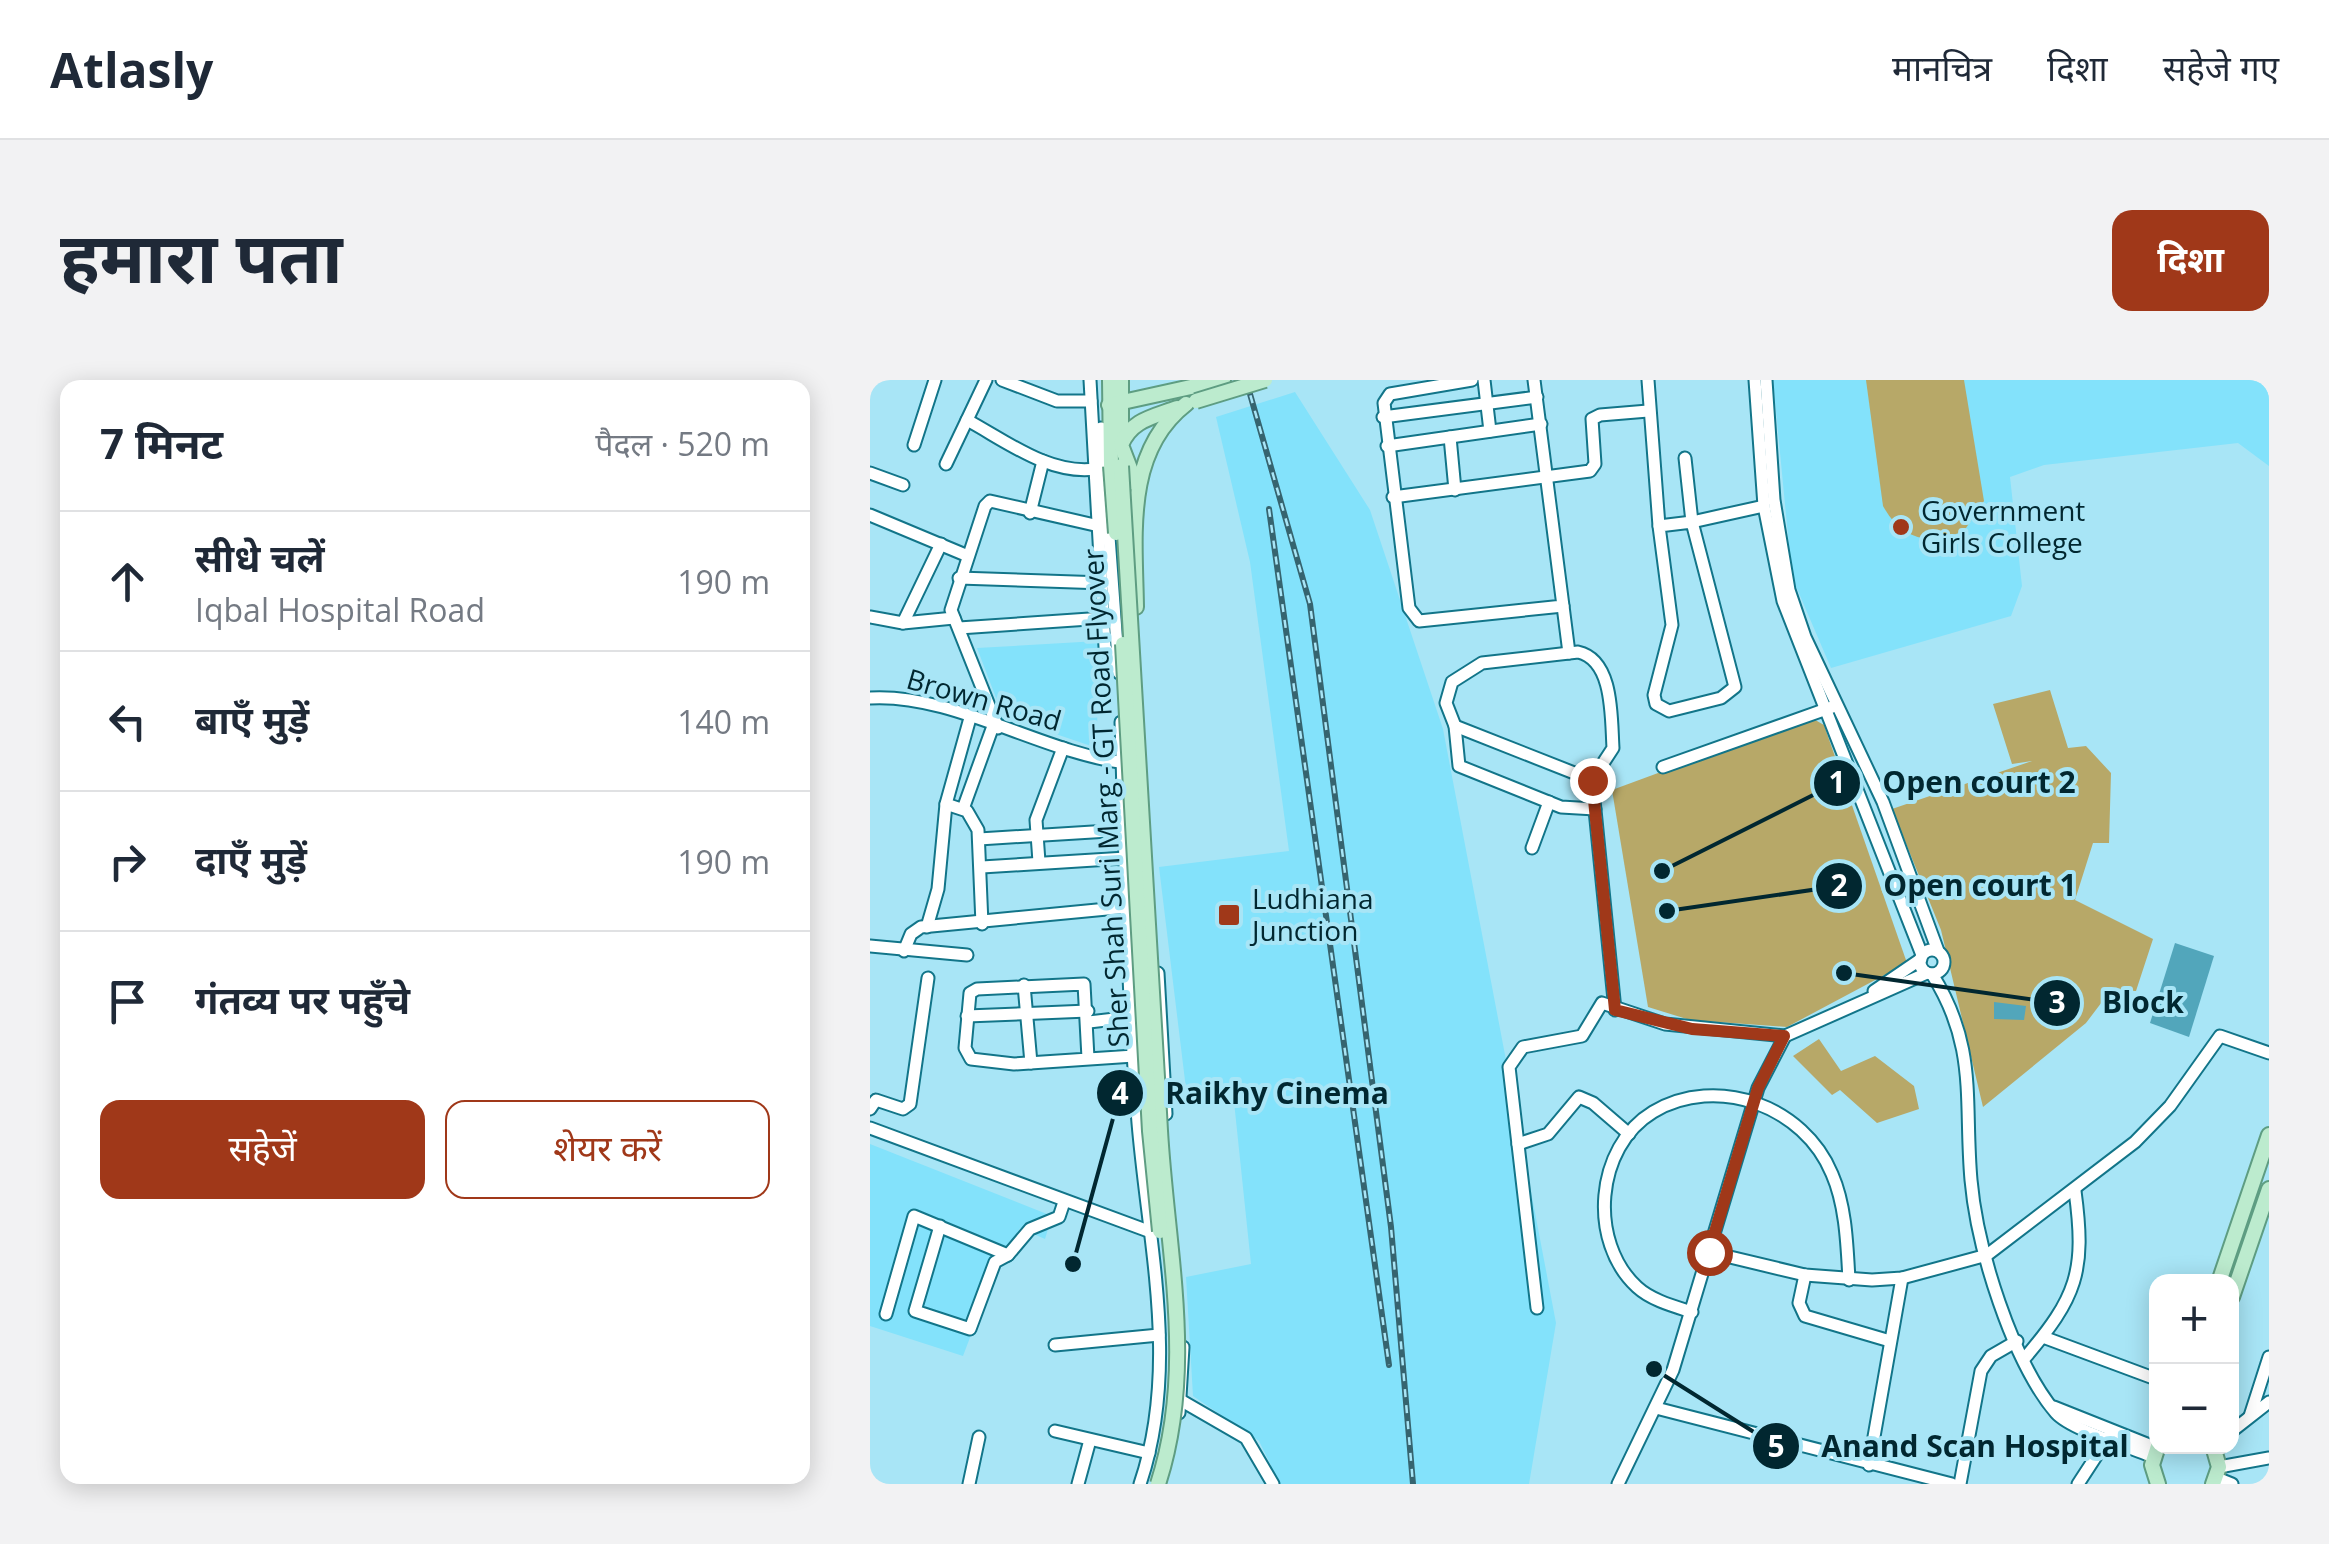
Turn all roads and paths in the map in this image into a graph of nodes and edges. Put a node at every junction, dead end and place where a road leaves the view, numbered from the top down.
1 (935, 380) edge
2 (986, 380) edge
3 (1002, 380) edge
4 (1090, 380) edge
5 (1110, 380) edge
6 (1121, 380) edge
7 (1163, 380) edge
8 (1223, 380) edge
9 (1265, 380) edge
10 (1464, 380) edge
11 (1472, 380) edge
12 (1484, 380) edge
13 (1534, 380) edge
14 (1648, 380) edge
15 (1755, 380) edge
16 (1766, 380) edge
17 (1018, 384) edge
18 (1538, 397) junction
19 (1186, 400) junction
20 (1091, 401) junction
21 (1115, 404) junction
22 (1487, 404) junction
23 (1648, 411) junction
24 (1383, 417) junction
25 (967, 420) junction
26 (1121, 420) junction
27 (1541, 424) junction
28 (1102, 428) joint
29 (1490, 432) junction
30 (1450, 437) junction
31 (914, 445) dead end
32 (1121, 445) junction
33 (1387, 446) junction
34 (1685, 458) dead end
35 (1043, 461) junction
36 (946, 464) dead end
37 (1095, 470) junction
38 (870, 474) edge
39 (1548, 478) junction
40 (902, 486) dead end
41 (1138, 490) junction
42 (1455, 490) junction
43 (1394, 497) junction
44 (1764, 506) junction
45 (1030, 512) junction
46 (870, 514) edge
47 (1692, 522) junction
48 (1099, 526) junction
49 (1659, 526) junction
50 (941, 544) junction
51 (968, 556) junction
52 (959, 578) junction
53 (1104, 583) junction
54 (1563, 606) junction
55 (870, 617) edge
56 (1104, 618) junction
57 (903, 623) junction
58 (956, 623) junction
59 (1568, 654) junction
60 (1138, 665) junction
61 (1119, 672) junction
62 (870, 698) edge
63 (1834, 707) junction
64 (970, 718) junction
65 (1455, 726) junction
66 (995, 727) junction
67 (1063, 748) junction
68 (1122, 763) junction
69 (1143, 764) junction
70 (1663, 767) dead end
71 (1592, 780) junction
72 (1549, 802) junction
73 (946, 804) junction
74 (1594, 808) junction
75 (964, 810) junction
76 (1126, 830) junction
77 (1035, 832) junction
78 (979, 839) junction
79 (1532, 848) dead end
80 (1126, 858) junction
81 (1038, 862) junction
82 (982, 867) junction
83 (1128, 907) junction
84 (982, 924) junction
85 (928, 927) junction
86 (870, 946) edge
87 (904, 950) junction
88 (1938, 951) junction
89 (968, 956) dead end
90 (1921, 957) junction
91 (1934, 972) junction
92 (928, 978) dead end
93 (1024, 986) junction
94 (1871, 994) junction
95 (1615, 1010) junction
96 (1026, 1014) junction
97 (967, 1016) junction
98 (1089, 1016) junction
99 (1132, 1017) junction
100 (1784, 1036) junction
101 (2269, 1053) edge
102 (1134, 1056) junction
103 (1088, 1058) junction
104 (1031, 1063) junction
105 (1755, 1102) junction
106 (870, 1108) edge
107 (870, 1128) edge
108 (1629, 1134) junction
109 (2269, 1135) edge
110 (1518, 1144) junction
111 (2269, 1190) edge
112 (2075, 1191) junction
113 (1064, 1202) junction
114 (940, 1226) junction
115 (1151, 1232) junction
116 (1709, 1252) junction
117 (1008, 1254) junction
118 (1987, 1255) junction
119 (2222, 1274) edge
120 (1804, 1275) junction
121 (2239, 1277) edge
122 (1902, 1278) junction
123 (1849, 1280) junction
124 (1537, 1308) dead end
125 (1692, 1312) junction
126 (886, 1314) dead end
127 (1159, 1335) junction
128 (2043, 1337) junction
129 (1890, 1341) junction
130 (2017, 1341) junction
131 (1055, 1345) dead end
132 (2269, 1357) edge
133 (2024, 1359) junction
134 (2149, 1376) edge
135 (1160, 1392) junction
136 (1182, 1399) junction
137 (2269, 1402) edge
138 (2054, 1407) junction
139 (1656, 1408) junction
140 (2250, 1416) junction
141 (2239, 1425) edge
142 (1055, 1430) dead end
143 (979, 1437) dead end
144 (2108, 1438) junction
145 (1090, 1440) junction
146 (2149, 1448) edge
147 (2149, 1449) edge
148 (1149, 1454) junction
149 (2156, 1454) edge
150 (2269, 1458) edge
151 (1869, 1465) junction
152 (2220, 1478) edge
153 (969, 1484) edge
154 (1078, 1484) edge
155 (1140, 1484) edge
156 (1150, 1484) edge
157 (1161, 1484) edge
158 (1273, 1484) edge
159 (1618, 1484) edge
160 (1952, 1484) edge
161 (1960, 1484) edge
162 (2078, 1484) edge
163 (2158, 1484) edge

1 - 31 street
2 - 25 street
3 - 17 street
4 - 20 street
5 - 21 main road
6 - 21 main road
7 - 19 street
8 - 19 main road
9 - 19 main road, bridge
10 - 11 street
10 - 24 street
12 - 22 street
13 - 18 street
14 - 23 street
15 - 44 street
16 - 63 street
17 - 20 street
18 - 22 street
18 - 27 street
19 - 21 main road
19 - 26 main road
19 - 32 main road
19 - 41 main road
20 - 37 street
21 - 26 main road, Sher Shah Suri Marg - GT Road Flyover
21 - 28 main road
21 - 156 main road, Sher Shah Suri Marg - GT Road Flyover, bridge
22 - 24 street
22 - 29 street
23 - 39 street
23 - 49 street
24 - 33 street
25 - 35 street
25 - 36 street
26 - 32 main road, Sher Shah Suri Marg - GT Road Flyover
27 - 29 street
27 - 39 street
28 - 61 street, bridge
29 - 30 street
30 - 33 street
30 - 42 street
32 - 41 main road
32 - 157 main road, Sher Shah Suri Marg - GT Road Flyover, bridge
33 - 43 street
34 - 47 street
35 - 37 street
35 - 45 street
37 - 48 street
38 - 40 street
39 - 42 street
39 - 54 street
41 - 60 main road, bridge
42 - 43 street
43 - 54 street
44 - 47 street
44 - 63 street
45 - 48 street
45 - 51 street
46 - 50 street
47 - 49 street
47 - 49 street
48 - 53 street
50 - 51 street
50 - 57 street
51 - 52 street
52 - 53 street
52 - 58 street
53 - 56 street
54 - 59 street
55 - 57 street
56 - 58 street
56 - 61 street
57 - 58 street
58 - 66 street
59 - 65 street
59 - 71 street
60 - 61 street
60 - 69 street
61 - 68 street
62 - 64 street, Brown Road
63 - 70 street
63 - 88 street
63 - 90 street
64 - 66 street, Brown Road
64 - 73 street
65 - 71 street
65 - 72 street
66 - 67 street, Brown Road
66 - 75 street
67 - 68 street, Brown Road
67 - 77 street
68 - 69 street, Brown Road
68 - 76 street
69 - 136 street
71 - 74 street
72 - 74 street
72 - 79 street
73 - 75 street
73 - 85 street
74 - 95 street
75 - 78 street
76 - 77 street
76 - 80 street
77 - 78 street
77 - 81 street
78 - 82 street
80 - 81 street
80 - 83 street
81 - 82 street
82 - 84 street
83 - 84 street
83 - 99 street
84 - 85 street
85 - 87 street
86 - 87 street
87 - 89 street
88 - 90 street
88 - 91 street
90 - 91 street
90 - 94 street
91 - 94 street
91 - 118 street
92 - 106 street
93 - 96 street
93 - 97 street
93 - 98 street
94 - 100 street
95 - 100 street
95 - 110 street
96 - 97 street
96 - 98 street
96 - 104 street
97 - 104 street
98 - 99 street
98 - 103 street
99 - 102 street
100 - 105 street
101 - 112 street
102 - 103 street
102 - 115 street
103 - 104 street
105 - 108 street
105 - 116 street
105 - 123 street
107 - 113 street
108 - 110 street
108 - 125 street
109 - 119 main road
110 - 124 street
111 - 121 main road
112 - 118 street
112 - 128 street
113 - 115 street
113 - 117 street
114 - 117 street
114 - 117 street
114 - 126 street
115 - 127 street
116 - 120 street
116 - 125 street
118 - 122 street
118 - 130 street
120 - 123 street
120 - 129 street
122 - 123 street
122 - 129 street
125 - 139 street
127 - 131 street
127 - 135 street
128 - 133 street
128 - 134 street
129 - 151 street
130 - 133 street
130 - 161 street
132 - 140 street
133 - 138 street
135 - 136 street
135 - 148 street
136 - 157 street
136 - 158 street
137 - 140 street
138 - 144 street
138 - 146 street
139 - 151 street
139 - 159 street
140 - 141 street
142 - 145 street
143 - 153 street
144 - 147 street
144 - 162 street
145 - 148 street
145 - 154 street
148 - 155 street
149 - 163 main road
150 - 152 street
151 - 160 street

